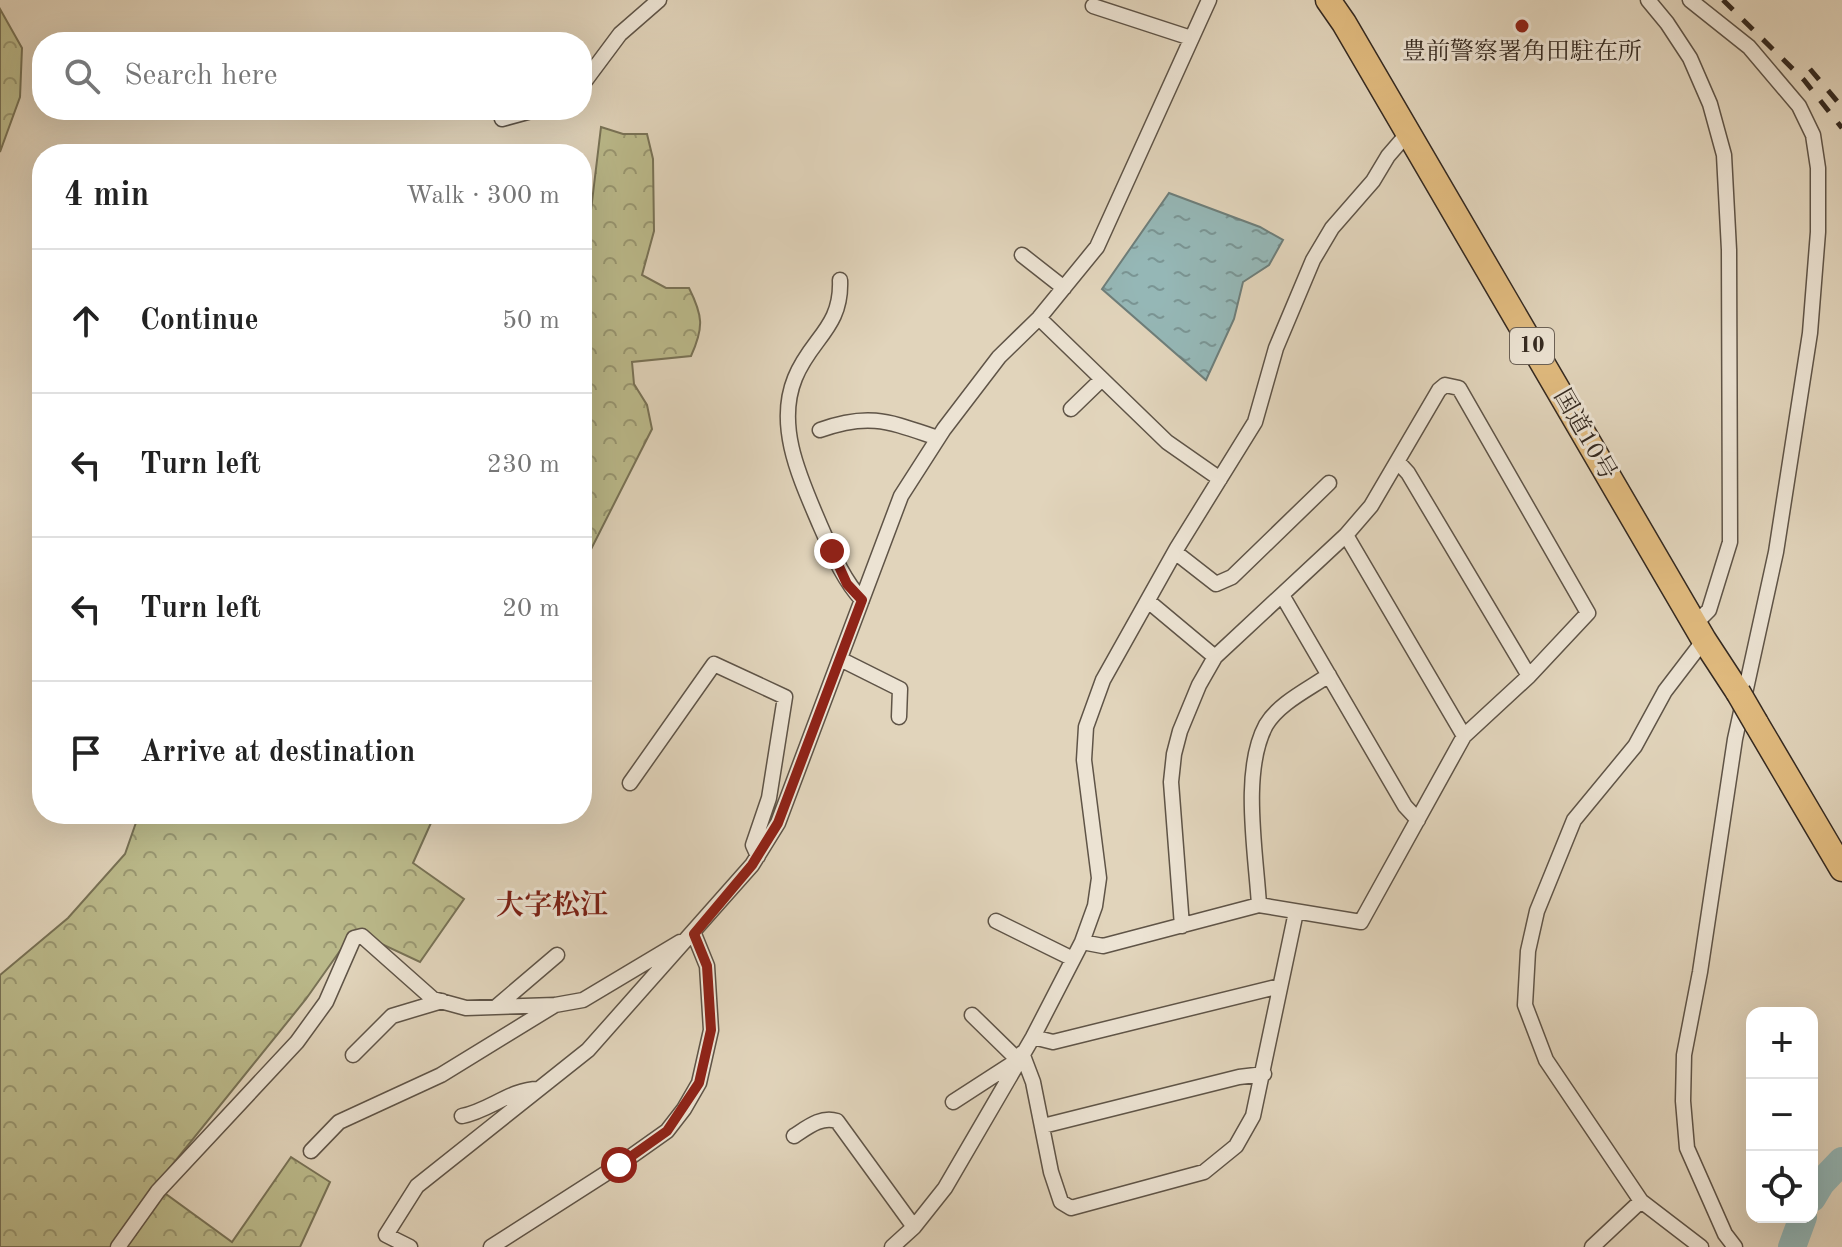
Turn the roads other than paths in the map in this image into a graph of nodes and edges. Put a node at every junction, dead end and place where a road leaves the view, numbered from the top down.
1 (659, 0) edge
2 (1209, 0) edge
3 (1328, 0) edge
4 (1648, 0) edge
5 (1690, 0) edge
6 (1093, 6) dead end
7 (1191, 38) junction
8 (592, 72) edge
9 (1407, 134) junction
10 (1022, 255) dead end
11 (840, 280) dead end
12 (1064, 288) junction
13 (1039, 318) junction
14 (1102, 379) junction
15 (1071, 409) dead end
16 (820, 430) dead end
17 (938, 438) junction
18 (1398, 462) junction
19 (1220, 479) junction
20 (1329, 483) dead end
21 (1346, 535) junction
22 (1175, 552) junction
23 (1282, 595) junction
24 (862, 600) junction
25 (1148, 601) junction
26 (1700, 632) junction
27 (1215, 657) junction
28 (840, 659) junction
29 (1329, 675) junction
30 (1529, 676) junction
31 (899, 717) dead end
32 (1464, 736) junction
33 (630, 783) dead end
34 (1418, 820) junction
35 (758, 856) junction
36 (1842, 869) edge
37 (1259, 905) junction
38 (1296, 912) junction
39 (996, 921) dead end
40 (1182, 926) junction
41 (694, 934) junction
42 (1082, 942) junction
43 (557, 955) dead end
44 (1073, 959) junction
45 (1280, 986) junction
46 (442, 1001) junction
47 (555, 1005) junction
48 (496, 1007) junction
49 (972, 1015) dead end
50 (1033, 1037) junction
51 (353, 1055) dead end
52 (1020, 1056) junction
53 (1264, 1074) junction
54 (539, 1089) junction
55 (953, 1102) dead end
56 (462, 1116) dead end
57 (1043, 1126) junction
58 (794, 1136) dead end
59 (311, 1151) dead end
60 (1641, 1201) junction
61 (914, 1227) junction
62 (118, 1247) edge
63 (410, 1247) edge
64 (491, 1247) edge
65 (892, 1247) edge
66 (1592, 1247) edge
67 (1701, 1247) edge
68 (1735, 1247) edge

1 - 8 street
2 - 7 street
3 - 9 highway, 国道10号 / 10
4 - 26 street
5 - 68 street
6 - 7 street
7 - 12 street
9 - 19 street
9 - 26 highway, 国道10号 / 10
10 - 12 street
11 - 24 street
12 - 13 street
13 - 14 street
13 - 17 street
14 - 15 street
14 - 19 street
16 - 17 street
17 - 24 street
18 - 21 street
18 - 30 street
18 - 30 street
19 - 22 street
20 - 22 street
21 - 23 street
21 - 32 street
22 - 25 street
23 - 27 street
23 - 29 street
24 - 28 street
25 - 27 street
25 - 42 street
26 - 36 highway, 国道10号 / 10, bridge
26 - 60 street
27 - 40 street
28 - 31 street
28 - 35 street
29 - 34 street
29 - 37 street
30 - 32 street
32 - 34 street
33 - 35 street
34 - 38 street
35 - 41 street
37 - 38 street
37 - 40 street
38 - 45 street
39 - 44 street
40 - 42 street
41 - 47 street
41 - 54 street
41 - 64 street
42 - 44 street
43 - 48 street
44 - 50 street
45 - 50 street
45 - 53 street
46 - 48 street
46 - 51 street
46 - 62 street
47 - 48 street
47 - 59 street
49 - 52 street
50 - 52 street
52 - 55 street
52 - 57 street
52 - 61 street
53 - 57 street
53 - 57 street
54 - 56 street
54 - 63 street
58 - 61 street
60 - 66 street
60 - 67 street
61 - 65 street

